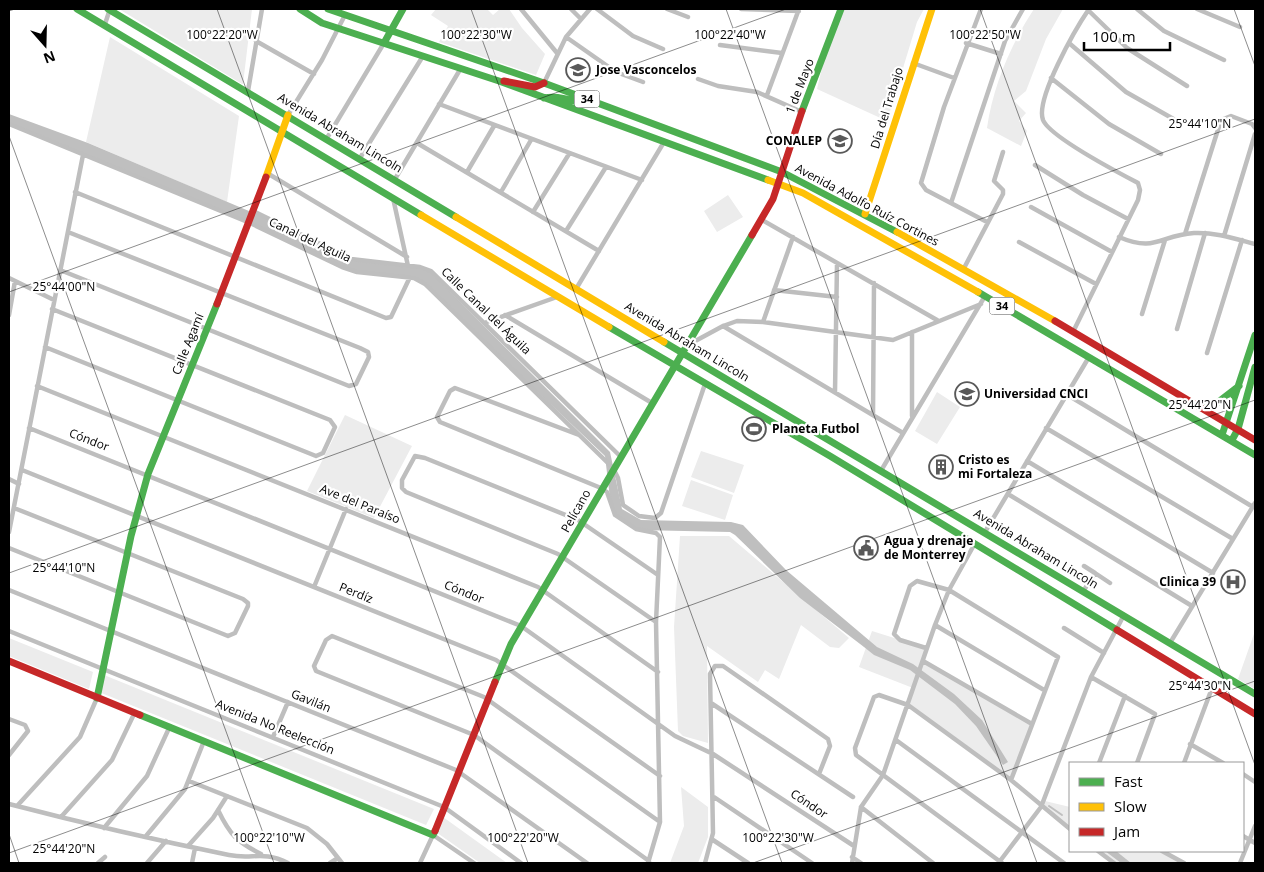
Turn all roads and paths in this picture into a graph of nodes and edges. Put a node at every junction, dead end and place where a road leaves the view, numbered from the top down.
1 (77, 9) edge
2 (109, 9) edge
3 (262, 9) edge
4 (300, 9) edge
5 (328, 9) edge
6 (403, 9) edge
7 (521, 9) edge
8 (571, 9) edge
9 (590, 9) edge
10 (597, 9) edge
11 (667, 9) edge
12 (741, 9) edge
13 (841, 9) edge
14 (932, 9) edge
15 (981, 9) edge
16 (1023, 9) edge
17 (1088, 9) edge
18 (1137, 9) edge
19 (1197, 9) edge
20 (799, 10) edge
21 (345, 15) junction
22 (688, 17) dead end
23 (581, 19) junction
24 (105, 24) junction
25 (1240, 27) dead end
26 (339, 28) junction
27 (391, 31) junction
28 (566, 37) junction
29 (256, 41) junction
30 (384, 43) junction
31 (966, 43) junction
32 (1069, 43) junction
33 (720, 45) dead end
34 (663, 49) dead end
35 (557, 53) junction
36 (782, 53) junction
37 (1000, 54) junction
38 (423, 56) junction
39 (1224, 60) dead end
40 (913, 63) junction
41 (461, 68) junction
42 (314, 74) junction
43 (954, 78) junction
44 (1052, 78) junction
45 (698, 80) dead end
46 (499, 81) junction
47 (643, 82) dead end
48 (544, 83) junction
49 (1187, 86) dead end
50 (248, 91) junction
51 (767, 95) junction
52 (544, 98) junction
53 (596, 103) junction
54 (440, 104) junction
55 (802, 112) junction
56 (288, 115) junction
57 (1177, 121) dead end
58 (9, 124) edge
59 (494, 126) junction
60 (1255, 128) edge
61 (282, 132) junction
62 (1255, 134) edge
63 (327, 138) junction
64 (531, 140) junction
65 (417, 142) junction
66 (664, 142) junction
67 (1003, 152) dead end
68 (569, 154) junction
69 (1161, 154) dead end
70 (82, 155) junction
71 (360, 158) junction
72 (1035, 165) dead end
73 (606, 167) junction
74 (467, 172) junction
75 (782, 172) junction
76 (267, 173) junction
77 (395, 179) junction
78 (642, 180) junction
79 (779, 184) junction
80 (76, 192) junction
81 (501, 192) junction
82 (393, 198) junction
83 (818, 202) junction
84 (951, 203) junction
85 (1031, 207) dead end
86 (533, 212) junction
87 (865, 214) junction
88 (252, 217) junction
89 (1128, 219) junction
90 (762, 220) junction
91 (988, 222) junction
92 (566, 231) junction
93 (68, 232) junction
94 (1205, 233) junction
95 (1185, 234) junction
96 (1224, 236) junction
97 (793, 237) junction
98 (1119, 237) junction
99 (1165, 240) junction
100 (1242, 240) junction
101 (1018, 242) dead end
102 (1255, 244) edge
103 (599, 251) junction
104 (1112, 252) junction
105 (407, 256) junction
106 (236, 257) junction
107 (837, 263) junction
108 (408, 266) junction
109 (60, 270) junction
110 (963, 270) junction
111 (410, 277) junction
112 (9, 278) edge
113 (15, 281) junction
114 (874, 283) junction
115 (1096, 284) junction
116 (576, 289) junction
117 (774, 290) junction
118 (221, 292) junction
119 (985, 296) junction
120 (557, 297) junction
121 (837, 297) junction
122 (54, 300) junction
123 (981, 304) junction
124 (52, 309) junction
125 (1142, 314) dead end
126 (9, 315) edge
127 (505, 315) junction
128 (937, 320) junction
129 (763, 322) junction
130 (484, 323) junction
131 (723, 326) junction
132 (206, 329) junction
133 (1177, 329) dead end
134 (912, 332) junction
135 (1073, 332) junction
136 (836, 333) junction
137 (1255, 336) edge
138 (873, 338) junction
139 (44, 347) junction
140 (683, 349) junction
141 (1207, 353) dead end
142 (1090, 357) junction
143 (192, 365) junction
144 (674, 366) junction
145 (1245, 366) junction
146 (1255, 369) edge
147 (705, 384) junction
148 (37, 386) junction
149 (1239, 386) junction
150 (1252, 388) edge
151 (835, 392) junction
152 (1066, 394) junction
153 (177, 400) junction
154 (652, 403) junction
155 (1199, 406) junction
156 (873, 415) junction
157 (912, 418) junction
158 (1228, 422) junction
159 (29, 428) junction
160 (1046, 428) junction
161 (1238, 429) junction
162 (903, 433) junction
163 (581, 435) junction
164 (1222, 435) junction
165 (163, 436) junction
166 (1232, 440) junction
167 (1255, 440) edge
168 (1255, 454) edge
169 (620, 456) junction
170 (1027, 461) junction
171 (613, 468) junction
172 (22, 470) junction
173 (882, 470) junction
174 (148, 474) junction
175 (9, 479) edge
176 (19, 484) junction
177 (601, 488) junction
178 (1008, 494) junction
179 (1254, 505) edge
180 (14, 508) junction
181 (346, 509) junction
182 (136, 516) junction
183 (582, 522) junction
184 (9, 532) edge
185 (985, 532) junction
186 (1233, 539) junction
187 (974, 545) junction
188 (9, 548) edge
189 (330, 548) junction
190 (128, 554) junction
191 (563, 556) junction
192 (1084, 566) dead end
193 (1095, 573) junction
194 (1213, 573) junction
195 (658, 575) junction
196 (1110, 583) dead end
197 (314, 587) junction
198 (542, 589) junction
199 (9, 590) edge
200 (948, 590) junction
201 (1084, 590) junction
202 (120, 592) junction
203 (1192, 606) junction
204 (1124, 615) junction
205 (656, 622) junction
206 (935, 625) junction
207 (521, 626) junction
208 (1064, 628) dead end
209 (110, 631) junction
210 (1115, 631) junction
211 (9, 632) edge
212 (1170, 643) junction
213 (926, 648) junction
214 (1104, 653) junction
215 (9, 661) edge
216 (923, 661) junction
217 (502, 664) junction
218 (103, 668) junction
219 (658, 672) junction
220 (1091, 677) junction
221 (1212, 688) junction
222 (1044, 690) junction
223 (1255, 694) edge
224 (1125, 696) junction
225 (97, 698) junction
226 (488, 699) junction
227 (288, 702) junction
228 (712, 703) junction
229 (908, 705) junction
230 (135, 712) junction
231 (1255, 714) edge
232 (9, 719) edge
233 (658, 724) junction
234 (1032, 724) junction
235 (170, 726) junction
236 (474, 735) junction
237 (273, 737) junction
238 (205, 740) junction
239 (896, 740) junction
240 (1190, 744) junction
241 (713, 754) junction
242 (9, 755) edge
243 (1099, 762) edge
244 (1137, 762) edge
245 (1184, 762) edge
246 (1222, 762) edge
247 (459, 772) junction
248 (819, 774) junction
249 (883, 775) junction
250 (1244, 775) edge
251 (660, 776) junction
252 (1011, 780) junction
253 (188, 781) junction
254 (1255, 782) edge
255 (227, 796) junction
256 (714, 797) junction
257 (853, 797) dead end
258 (9, 804) edge
259 (17, 806) junction
260 (1041, 806) junction
261 (862, 807) junction
262 (444, 808) junction
263 (218, 810) junction
264 (61, 817) junction
265 (660, 822) junction
266 (1255, 826) edge
267 (104, 828) junction
268 (1069, 828) edge
269 (1021, 832) junction
270 (433, 835) junction
271 (146, 836) junction
272 (1244, 837) edge
273 (166, 840) junction
274 (713, 840) junction
275 (1250, 840) junction
276 (242, 844) junction
277 (1255, 844) edge
278 (188, 846) junction
279 (854, 846) junction
280 (195, 848) junction
281 (1099, 852) edge
282 (1164, 852) edge
283 (262, 854) junction
284 (239, 856) junction
285 (104, 857) dead end
286 (852, 857) junction
287 (338, 858) junction
288 (649, 862) edge
289 (1001, 862) edge
290 (98, 863) edge
291 (147, 863) edge
292 (192, 863) edge
293 (288, 863) edge
294 (330, 863) edge
295 (342, 863) edge
296 (420, 863) edge
297 (474, 863) edge
298 (521, 863) edge
299 (587, 863) edge
300 (704, 863) edge
301 (748, 863) edge
302 (812, 863) edge
303 (852, 863) edge
304 (861, 863) edge
305 (933, 863) edge
306 (1064, 863) edge
307 (1114, 863) edge
308 (1184, 863) edge
309 (1240, 863) edge

1 - 24 main road
2 - 24 street
2 - 50 main road, Avenida Abraham Lincoln
3 - 29 street
4 - 26 main road, 34
5 - 21 main road, Avenida Adolfo Ruíz Cortines / 34
6 - 27 main road
7 - 35 street
8 - 23 street
9 - 23 street
10 - 34 street
11 - 22 street
12 - 20 street
13 - 55 main road, 1 de Mayo
14 - 40 main road, Día del Trabajo
15 - 31 street
16 - 37 street
17 - 32 street
17 - 49 street
18 - 39 street
19 - 25 street
20 - 36 street
21 - 26 street, Calle Agamí
21 - 27 main road, Avenida Adolfo Ruíz Cortines / 34
23 - 28 street
24 - 61 main road
26 - 30 main road, Avenida Adolfo Ruíz Cortines / 34
26 - 42 street, Calle Agamí
27 - 30 main road
27 - 48 main road, Avenida Adolfo Ruíz Cortines / 34
28 - 35 street
28 - 47 street
29 - 42 street
29 - 50 street
30 - 38 main road, Avenida Adolfo Ruíz Cortines / 34
30 - 63 street
31 - 37 street
31 - 43 street
32 - 44 street
32 - 57 street
33 - 36 street
35 - 48 street
36 - 51 street
37 - 84 street
38 - 41 main road, Avenida Adolfo Ruíz Cortines / 34
38 - 71 street
40 - 43 street
40 - 87 main road, Día del Trabajo
41 - 46 main road, Avenida Adolfo Ruíz Cortines / 34
41 - 54 street
42 - 56 street, Calle Agamí
43 - 84 street
44 - 69 street
44 - 89 street
45 - 51 street
46 - 48 main road
46 - 52 main road, Avenida Adolfo Ruíz Cortines / 34
48 - 53 main road, Avenida Adolfo Ruíz Cortines / 34
50 - 56 main road, Avenida Abraham Lincoln
51 - 55 street
52 - 53 main road
52 - 66 main road, Avenida Adolfo Ruíz Cortines / 34
53 - 75 main road, Avenida Adolfo Ruíz Cortines / 34
54 - 59 street
54 - 65 street
55 - 75 main road, 1 de Mayo
56 - 61 main road, Calle Agamí
56 - 63 main road, Avenida Abraham Lincoln
58 - 70 street, Canal del Aguila
59 - 64 street
59 - 74 street
60 - 95 street
61 - 76 main road, Calle Agamí
61 - 82 main road
62 - 96 street
63 - 71 main road, Avenida Abraham Lincoln
64 - 68 street
64 - 81 street
65 - 74 street
65 - 77 street
66 - 78 street
66 - 79 main road, Avenida Adolfo Ruíz Cortines / 34
67 - 91 street
68 - 73 street
68 - 86 street
70 - 80 street
70 - 88 street, Canal del Aguila
71 - 77 main road, Avenida Abraham Lincoln
72 - 89 street
73 - 78 street
73 - 92 street
74 - 81 street
75 - 79 main road, 1 de Mayo
75 - 87 main road, Avenida Adolfo Ruíz Cortines / 34
76 - 88 main road, Calle Agamí
76 - 105 street
77 - 116 main road, Avenida Abraham Lincoln
78 - 103 street
79 - 83 main road, Avenida Adolfo Ruíz Cortines / 34
79 - 90 main road, Pelícano
80 - 93 street
80 - 106 street
81 - 86 street
82 - 105 street
82 - 120 main road
83 - 87 main road
83 - 119 main road, Avenida Adolfo Ruíz Cortines / 34
84 - 91 street
85 - 104 street
86 - 92 street
87 - 110 main road, Avenida Adolfo Ruíz Cortines / 34
88 - 106 main road, Calle Agamí
88 - 108 street, Calle Canal del Águila
88 - 111 street, Canal del Aguila
89 - 98 street
90 - 97 street
90 - 140 main road, Pelícano
91 - 110 street
92 - 103 street
93 - 109 street
93 - 118 street
94 - 95 street
94 - 96 street
94 - 133 street
95 - 99 street
96 - 100 street
97 - 107 street
97 - 117 street
98 - 99 street
98 - 104 street
99 - 125 street
100 - 102 street
100 - 141 street
101 - 115 street
103 - 116 street
104 - 115 street
105 - 108 street
106 - 111 street
106 - 118 main road, Calle Agamí
107 - 114 street
107 - 121 street
108 - 130 street, Calle Canal del Águila
109 - 122 street
109 - 132 street
110 - 135 main road, Avenida Adolfo Ruíz Cortines / 34
111 - 163 street, Canal del Aguila
112 - 113 street
113 - 122 street
113 - 126 street
114 - 128 street
114 - 138 street
115 - 135 street
116 - 140 main road, Avenida Abraham Lincoln
117 - 121 street
117 - 129 street
118 - 132 main road, Calle Agamí
118 - 132 street
119 - 123 street
119 - 142 main road, Avenida Adolfo Ruíz Cortines / 34
120 - 127 street
120 - 144 main road
121 - 136 street
122 - 124 street
123 - 128 street
123 - 157 street
124 - 139 street
124 - 143 street
127 - 130 street
127 - 154 street
128 - 134 street
129 - 131 street
129 - 136 street
130 - 169 street, Calle Canal del Águila
131 - 140 street
131 - 151 street
132 - 143 main road, Calle Agamí
134 - 138 street
134 - 157 street
135 - 155 main road, Avenida Adolfo Ruíz Cortines / 34
136 - 138 street
136 - 151 street
137 - 145 main road
138 - 156 street
139 - 148 street
139 - 153 street
140 - 144 main road, Pelícano
140 - 173 main road, Avenida Abraham Lincoln
142 - 152 street
142 - 164 main road, Avenida Adolfo Ruíz Cortines / 34
143 - 153 main road, Calle Agamí
143 - 153 street
144 - 147 main road
144 - 154 main road, Pelícano
145 - 146 street
145 - 149 main road
146 - 150 main road
147 - 171 street
147 - 187 main road
148 - 159 street
148 - 165 street, Ave del Paraíso
149 - 155 main road
149 - 158 main road
150 - 161 main road
151 - 156 street
152 - 160 street
152 - 179 street
153 - 165 main road, Calle Agamí
154 - 169 main road, Pelícano
155 - 158 main road, Avenida Adolfo Ruíz Cortines / 34
156 - 162 street
157 - 162 street
158 - 161 main road, Avenida Adolfo Ruíz Cortines / 34
158 - 164 main road
159 - 172 street
159 - 174 street, Cóndor
160 - 170 street
160 - 186 street
161 - 166 main road
161 - 167 main road, Avenida Adolfo Ruíz Cortines / 34
162 - 173 street
163 - 171 street, Canal del Aguila
163 - 177 street
164 - 166 main road, Avenida Adolfo Ruíz Cortines / 34
165 - 174 main road, Calle Agamí
165 - 181 street, Ave del Paraíso
166 - 168 main road, Avenida Adolfo Ruíz Cortines / 34
169 - 171 main road, Pelícano
170 - 178 street
170 - 194 street
171 - 177 main road, Pelícano
172 - 176 street
172 - 182 street, Perdíz
173 - 185 main road, Avenida Abraham Lincoln
174 - 182 main road, Calle Agamí
174 - 189 street, Cóndor
175 - 176 street
176 - 180 street
177 - 183 main road, Pelícano
177 - 195 street
178 - 185 street
178 - 203 street
179 - 186 street
180 - 184 street
180 - 190 street
181 - 189 street
181 - 198 street, Ave del Paraíso
182 - 190 main road, Calle Agamí
182 - 197 street, Perdíz
183 - 191 main road, Pelícano
183 - 191 street
183 - 195 street
185 - 201 main road, Avenida Abraham Lincoln
186 - 194 street
187 - 200 street
187 - 210 main road
188 - 202 street
189 - 197 street
189 - 207 street, Cóndor
190 - 202 main road, Calle Agamí
190 - 202 street
191 - 198 main road, Pelícano
191 - 205 street
192 - 193 street
193 - 196 street
193 - 201 street
194 - 203 street
195 - 205 street
197 - 217 street, Perdíz
198 - 207 main road, Pelícano
198 - 219 street, Ave del Paraíso
199 - 209 street, Gavilán
200 - 206 street
200 - 213 street
200 - 222 street
201 - 204 main road, Avenida Abraham Lincoln
202 - 209 main road, Calle Agamí
203 - 212 street
204 - 210 street
204 - 212 main road, Avenida Abraham Lincoln
205 - 219 street
206 - 213 street
206 - 222 street
207 - 217 main road, Pelícano
207 - 233 street, Cóndor
208 - 214 street
209 - 218 main road, Calle Agamí
209 - 227 street, Gavilán
210 - 214 street
210 - 221 main road
211 - 218 street, Avenida No Reelección
212 - 223 main road, Avenida Abraham Lincoln
213 - 216 street
214 - 220 street
215 - 225 main road
216 - 229 street
216 - 234 street
217 - 226 main road, Pelícano
217 - 251 street, Perdíz
218 - 225 main road, Calle Agamí
218 - 237 street, Avenida No Reelección
219 - 233 street
220 - 224 street
220 - 260 street
221 - 231 main road
221 - 240 street
222 - 234 street
224 - 243 street
224 - 244 street
225 - 230 main road
225 - 259 street
226 - 236 main road, Pelícano
226 - 236 street
226 - 265 street
227 - 237 street
227 - 247 street, Gavilán
228 - 241 street
228 - 248 street
228 - 248 street
229 - 239 street
229 - 249 street
229 - 252 street
230 - 235 main road
230 - 264 street
232 - 242 street
233 - 241 street, Cóndor
233 - 251 street
234 - 252 street
235 - 238 main road
235 - 267 street
236 - 247 main road, Pelícano
236 - 288 street
237 - 262 street, Avenida No Reelección
238 - 253 street
238 - 270 main road
239 - 249 street
239 - 269 street
240 - 245 street
240 - 246 street
241 - 256 street
241 - 279 street, Cóndor
247 - 262 main road, Pelícano
247 - 299 street, Gavilán
248 - 257 street
249 - 261 street
249 - 289 street
250 - 254 street
251 - 265 street
252 - 260 street
253 - 255 street
253 - 271 street
255 - 263 street
255 - 287 street
256 - 274 street
256 - 302 street
258 - 259 street
259 - 264 street
260 - 268 street
260 - 269 street
261 - 279 street
261 - 305 street
262 - 270 main road, Pelícano
262 - 298 street, Avenida No Reelección
263 - 276 street
263 - 278 street
264 - 267 street
265 - 288 street
266 - 275 street
267 - 271 street
269 - 289 street
269 - 306 street
270 - 296 street, Pelícano
270 - 297 street
271 - 273 street
272 - 275 street
273 - 278 street
273 - 291 street
274 - 300 street
274 - 301 street
275 - 277 street
275 - 309 street
276 - 283 street
276 - 284 street
278 - 280 street
279 - 286 street
280 - 284 street
280 - 292 street
281 - 307 street
282 - 308 street
283 - 284 street
283 - 293 street
285 - 290 street
286 - 303 street
286 - 304 street
287 - 294 street
287 - 295 street

